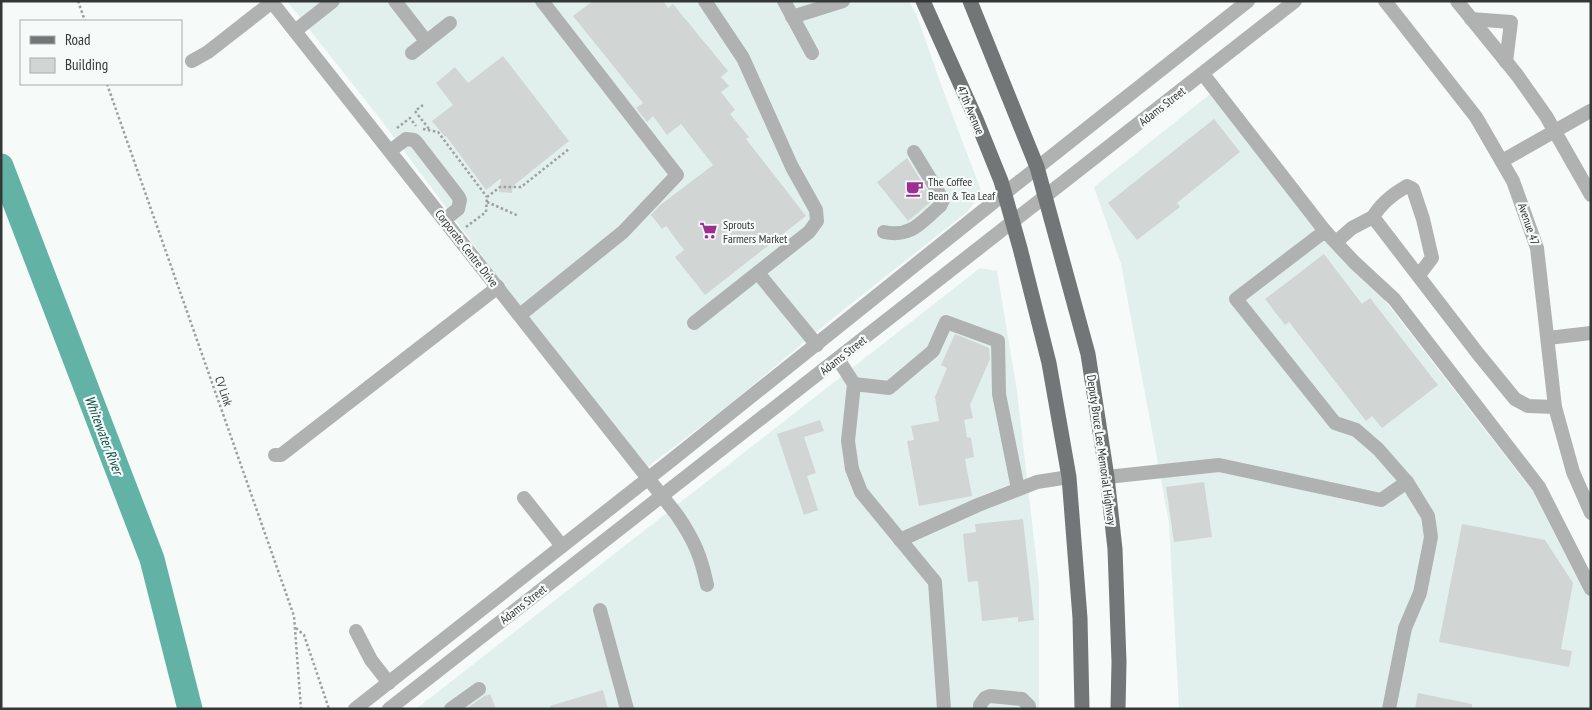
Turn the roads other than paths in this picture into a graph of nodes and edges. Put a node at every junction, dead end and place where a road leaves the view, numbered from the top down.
1 (333, 1) edge
2 (395, 1) edge
3 (542, 1) edge
4 (705, 1) edge
5 (784, 1) edge
6 (843, 1) edge
7 (922, 1) edge
8 (970, 1) edge
9 (1248, 1) edge
10 (1295, 1) edge
11 (1385, 1) edge
12 (1457, 1) edge
13 (272, 2) edge
14 (792, 17) junction
15 (1471, 19) junction
16 (450, 23) dead end
17 (295, 31) junction
18 (426, 41) junction
19 (412, 53) dead end
20 (812, 53) dead end
21 (192, 60) dead end
22 (1506, 62) junction
23 (1202, 74) junction
24 (1590, 111) edge
25 (1554, 131) junction
26 (390, 151) junction
27 (914, 152) dead end
28 (1502, 161) junction
29 (1038, 167) junction
30 (1005, 193) junction
31 (1591, 194) edge
32 (1046, 196) junction
33 (1373, 217) junction
34 (444, 220) junction
35 (1013, 222) junction
36 (1325, 231) junction
37 (884, 232) dead end
38 (1336, 242) junction
39 (758, 273) junction
40 (1419, 275) junction
41 (498, 287) junction
42 (520, 315) junction
43 (694, 323) dead end
44 (1591, 333) edge
45 (1548, 338) junction
46 (817, 345) junction
47 (838, 359) junction
48 (854, 384) junction
49 (1555, 407) junction
50 (275, 454) dead end
51 (1069, 477) junction
52 (1107, 477) junction
53 (649, 478) junction
54 (1406, 482) junction
55 (1018, 489) junction
56 (662, 496) junction
57 (524, 498) dead end
58 (1591, 513) edge
59 (900, 540) junction
60 (562, 546) junction
61 (707, 585) dead end
62 (1591, 589) edge
63 (600, 610) dead end
64 (356, 631) dead end
65 (390, 683) junction
66 (479, 690) dead end
67 (356, 709) edge
68 (389, 709) edge
69 (451, 709) edge
70 (627, 709) edge
71 (944, 709) edge
72 (980, 709) edge
73 (1029, 709) edge
74 (1082, 709) edge
75 (1118, 709) edge
76 (1390, 709) edge

1 - 17 street
2 - 18 street
3 - 42 street
4 - 39 street
5 - 14 street
6 - 14 street
7 - 30 main road, 47th Avenue
8 - 29 main road
9 - 29 street, Adams Street
10 - 23 street, Adams Street
11 - 28 street, Avenue 47
12 - 15 street
13 - 17 street, Corporate Centre Drive
13 - 21 street
14 - 20 street
15 - 22 street
15 - 22 street
16 - 18 street
17 - 26 street, Corporate Centre Drive
18 - 19 street
22 - 25 street
23 - 32 street, Adams Street
23 - 36 street
24 - 25 street
25 - 28 street
25 - 31 street
26 - 34 street, Corporate Centre Drive
26 - 34 street
27 - 37 street
28 - 45 street, Avenue 47
29 - 30 street, Adams Street
29 - 32 main road
30 - 35 main road, 47th Avenue
30 - 46 street, Adams Street
32 - 35 street, Adams Street
32 - 52 main road, Deputy Bruce Lee Memorial Highway
33 - 38 street
33 - 40 street
33 - 40 street
34 - 41 street, Corporate Centre Drive
35 - 47 street, Adams Street
35 - 51 main road
36 - 38 street
36 - 54 street
38 - 62 street
39 - 43 street
39 - 46 street
40 - 49 street
41 - 42 street, Corporate Centre Drive
41 - 50 street
42 - 53 street, Corporate Centre Drive
44 - 45 street
45 - 49 street, Avenue 47
46 - 53 street, Adams Street
47 - 48 street
47 - 56 street, Adams Street
48 - 55 street
48 - 59 street
49 - 58 street, Avenue 47
51 - 55 street
51 - 74 main road
52 - 54 street
52 - 75 main road, Deputy Bruce Lee Memorial Highway
53 - 56 street, Corporate Centre Drive
53 - 60 street, Adams Street
54 - 76 street
55 - 59 street
56 - 61 street, Corporate Centre Drive
56 - 68 street, Adams Street
57 - 60 street
59 - 71 street
60 - 65 street, Adams Street
63 - 70 street
64 - 65 street
65 - 67 street, Adams Street
66 - 69 street
72 - 73 street

